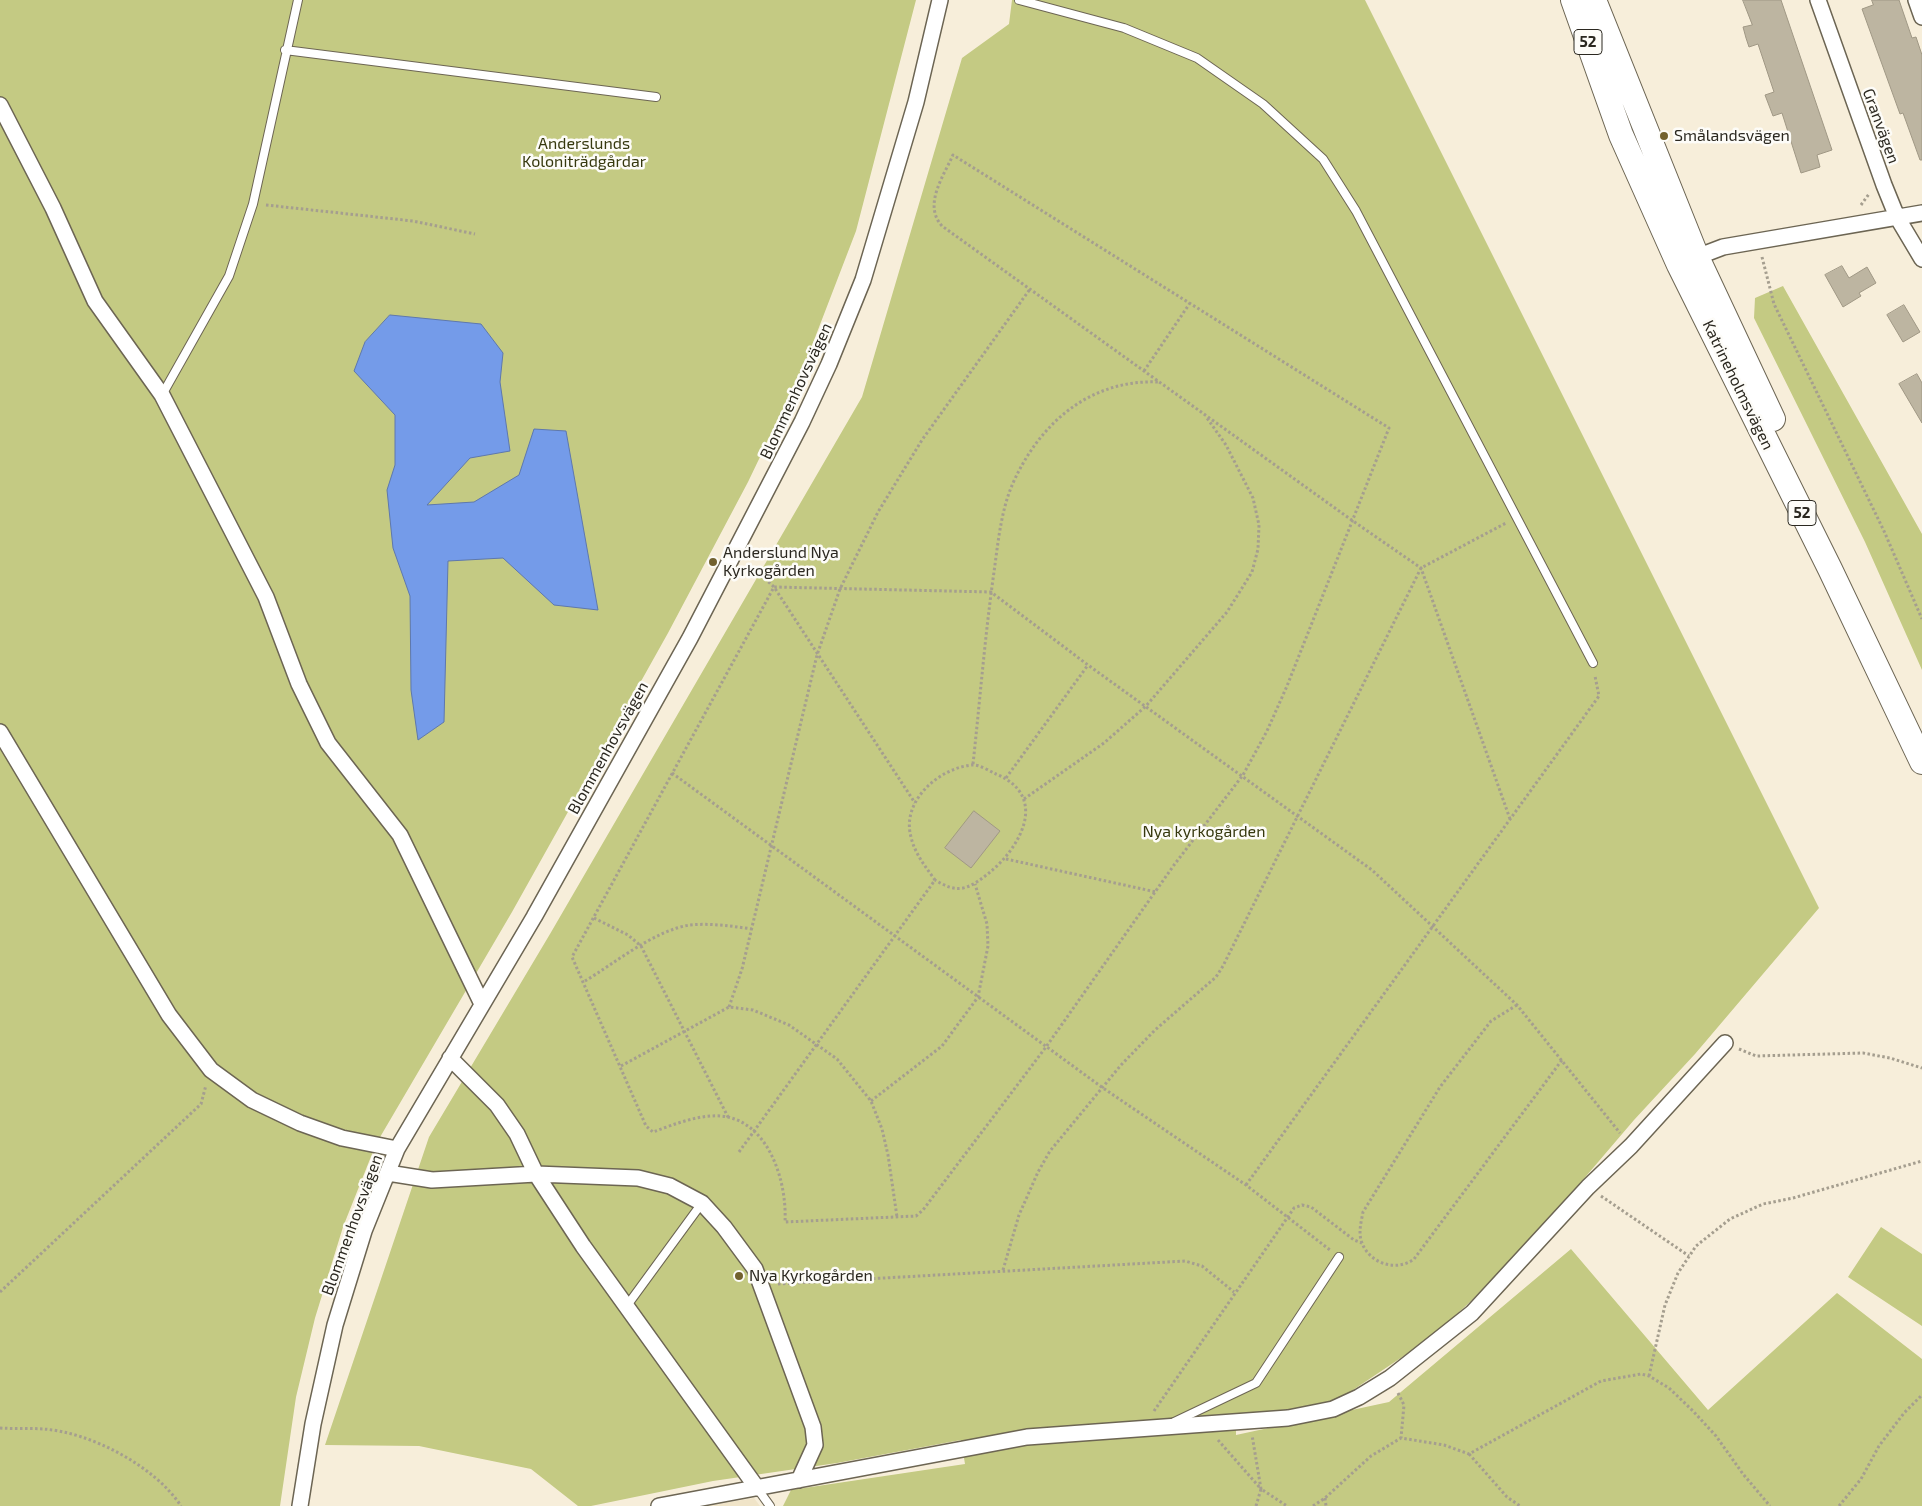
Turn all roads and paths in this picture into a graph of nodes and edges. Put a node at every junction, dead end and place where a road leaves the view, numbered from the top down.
1 (298, 0) edge
2 (940, 0) edge
3 (1019, 0) edge
4 (1573, 0) edge
5 (1594, 0) edge
6 (1818, 0) edge
7 (1916, 0) edge
8 (1922, 16) edge
9 (285, 50) junction
10 (656, 97) dead end
11 (0, 105) edge
12 (1884, 185) junction
13 (253, 204) junction
14 (1856, 207) dead end
15 (1922, 212) edge
16 (1898, 217) junction
17 (475, 234) dead end
18 (1764, 240) junction
19 (1922, 259) edge
20 (1688, 261) junction
21 (1030, 289) junction
22 (1190, 303) junction
23 (1144, 371) junction
24 (1159, 382) junction
25 (162, 395) junction
26 (1205, 415) junction
27 (1518, 517) junction
28 (1353, 521) junction
29 (1421, 568) junction
30 (761, 575) dead end
31 (774, 587) junction
32 (840, 588) junction
33 (991, 592) junction
34 (1922, 619) edge
35 (817, 655) junction
36 (1593, 663) joint
37 (1088, 665) junction
38 (1146, 706) junction
39 (1922, 731) edge
40 (0, 732) edge
41 (1922, 762) edge
42 (974, 764) junction
43 (672, 773) junction
44 (1243, 775) junction
45 (1006, 778) junction
46 (1024, 799) junction
47 (915, 803) junction
48 (1297, 817) junction
49 (1510, 819) junction
50 (772, 846) junction
51 (1006, 859) junction
52 (935, 880) junction
53 (975, 884) junction
54 (1156, 892) junction
55 (594, 918) junction
56 (1433, 926) junction
57 (752, 929) junction
58 (894, 935) junction
59 (641, 946) junction
60 (584, 982) junction
61 (978, 997) junction
62 (482, 1004) junction
63 (1518, 1005) junction
64 (729, 1007) junction
65 (684, 1031) junction
66 (1725, 1043) joint
67 (816, 1044) junction
68 (1046, 1047) junction
69 (450, 1058) junction
70 (1562, 1060) junction
71 (620, 1066) junction
72 (1922, 1068) edge
73 (211, 1070) junction
74 (1103, 1088) junction
75 (871, 1101) junction
76 (728, 1117) junction
77 (753, 1131) junction
78 (1631, 1146) junction
79 (397, 1149) junction
80 (739, 1152) dead end
81 (1922, 1161) edge
82 (388, 1173) junction
83 (536, 1174) junction
84 (1246, 1185) junction
85 (1588, 1187) junction
86 (702, 1203) junction
87 (897, 1217) junction
88 (1286, 1217) junction
89 (1362, 1244) junction
90 (1689, 1256) junction
91 (1339, 1257) joint
92 (1003, 1270) junction
93 (761, 1286) junction
94 (0, 1292) edge
95 (1234, 1292) junction
96 (626, 1307) junction
97 (1649, 1376) junction
98 (1390, 1378) junction
99 (1922, 1395) edge
100 (1249, 1421) junction
101 (1205, 1425) junction
102 (1165, 1427) junction
103 (0, 1428) edge
104 (1143, 1428) junction
105 (1401, 1438) junction
106 (1469, 1454) junction
107 (799, 1480) junction
108 (756, 1488) junction
109 (1262, 1488) junction
110 (1324, 1498) junction
111 (181, 1506) edge
112 (300, 1506) edge
113 (659, 1506) edge
114 (770, 1506) edge
115 (1256, 1506) edge
116 (1287, 1506) edge
117 (1313, 1506) edge
118 (1326, 1506) edge
119 (1520, 1506) edge
120 (1770, 1506) edge
121 (1839, 1506) edge

1 - 9 lane
2 - 62 street, Blommenhovsvägen
3 - 27 lane
4 - 20 main road, Katrineholmsvägen / 52
5 - 20 main road, Katrineholmsvägen / 52
6 - 12 street, Granvägen
7 - 8 street
9 - 10 lane
9 - 13 lane
11 - 25 street
12 - 14 path
12 - 16 street, Granvägen
13 - 17 path
13 - 25 lane
15 - 16 street
16 - 18 street
16 - 19 street, Granvägen
18 - 20 street
18 - 34 path
20 - 39 main road, Katrineholmsvägen / 52
20 - 41 main road, Katrineholmsvägen / 52
21 - 22 path
21 - 23 path
21 - 32 path
22 - 23 path
22 - 28 path
23 - 24 path
24 - 26 path
24 - 33 path
25 - 62 street
26 - 28 path
26 - 38 path
27 - 29 path
27 - 36 lane
28 - 29 path
28 - 44 path
29 - 48 path
29 - 49 path
30 - 31 path
31 - 32 path
31 - 35 path
31 - 43 path
32 - 33 path
32 - 35 path
33 - 37 path
33 - 42 path
35 - 47 path
35 - 50 path
36 - 49 path
37 - 38 path
37 - 45 path
38 - 44 path
38 - 46 path
40 - 73 street
42 - 45 path
42 - 47 path
43 - 50 path
43 - 55 path
44 - 48 path
44 - 54 path
45 - 46 path
46 - 51 path
47 - 52 path
48 - 56 path
48 - 74 path
49 - 56 path
50 - 57 path
50 - 58 path
51 - 53 path
51 - 54 path
52 - 53 path
52 - 58 path
53 - 61 path
54 - 68 path
55 - 59 path
55 - 60 path
56 - 63 path
56 - 84 path
57 - 59 path
57 - 64 path
58 - 61 path
58 - 67 path
59 - 60 path
59 - 65 path
60 - 71 path
61 - 68 path
61 - 75 path
62 - 69 street, Blommenhovsvägen
63 - 70 path
63 - 89 path
64 - 65 path
64 - 67 path
65 - 71 path
65 - 76 path
66 - 72 path
66 - 78 street
67 - 75 path
67 - 77 path
68 - 74 path
68 - 87 path
69 - 79 street, Blommenhovsvägen
69 - 83 street
70 - 78 path
70 - 89 path
71 - 76 path
73 - 79 street
73 - 94 path
74 - 84 path
74 - 92 path
75 - 87 path
76 - 77 path
77 - 80 path
77 - 87 path
78 - 85 street
79 - 82 street, Blommenhovsvägen
81 - 90 path
82 - 83 street
82 - 112 street, Blommenhovsvägen
83 - 86 street
83 - 96 street
84 - 88 path
85 - 90 path
85 - 98 street
86 - 93 street
86 - 96 lane
88 - 89 path
88 - 91 path
88 - 95 path
90 - 97 path
91 - 102 lane
92 - 93 path
92 - 95 path
93 - 107 street
95 - 104 path
96 - 108 street
97 - 106 path
97 - 120 path
98 - 100 street
98 - 105 path
99 - 121 path
100 - 101 street
100 - 109 path
101 - 102 street
101 - 109 path
102 - 104 street
103 - 111 path
104 - 107 street
105 - 106 path
105 - 110 path
106 - 119 path
107 - 108 street
108 - 113 street
108 - 114 lane
109 - 115 path
109 - 116 path
110 - 117 path
110 - 118 path

